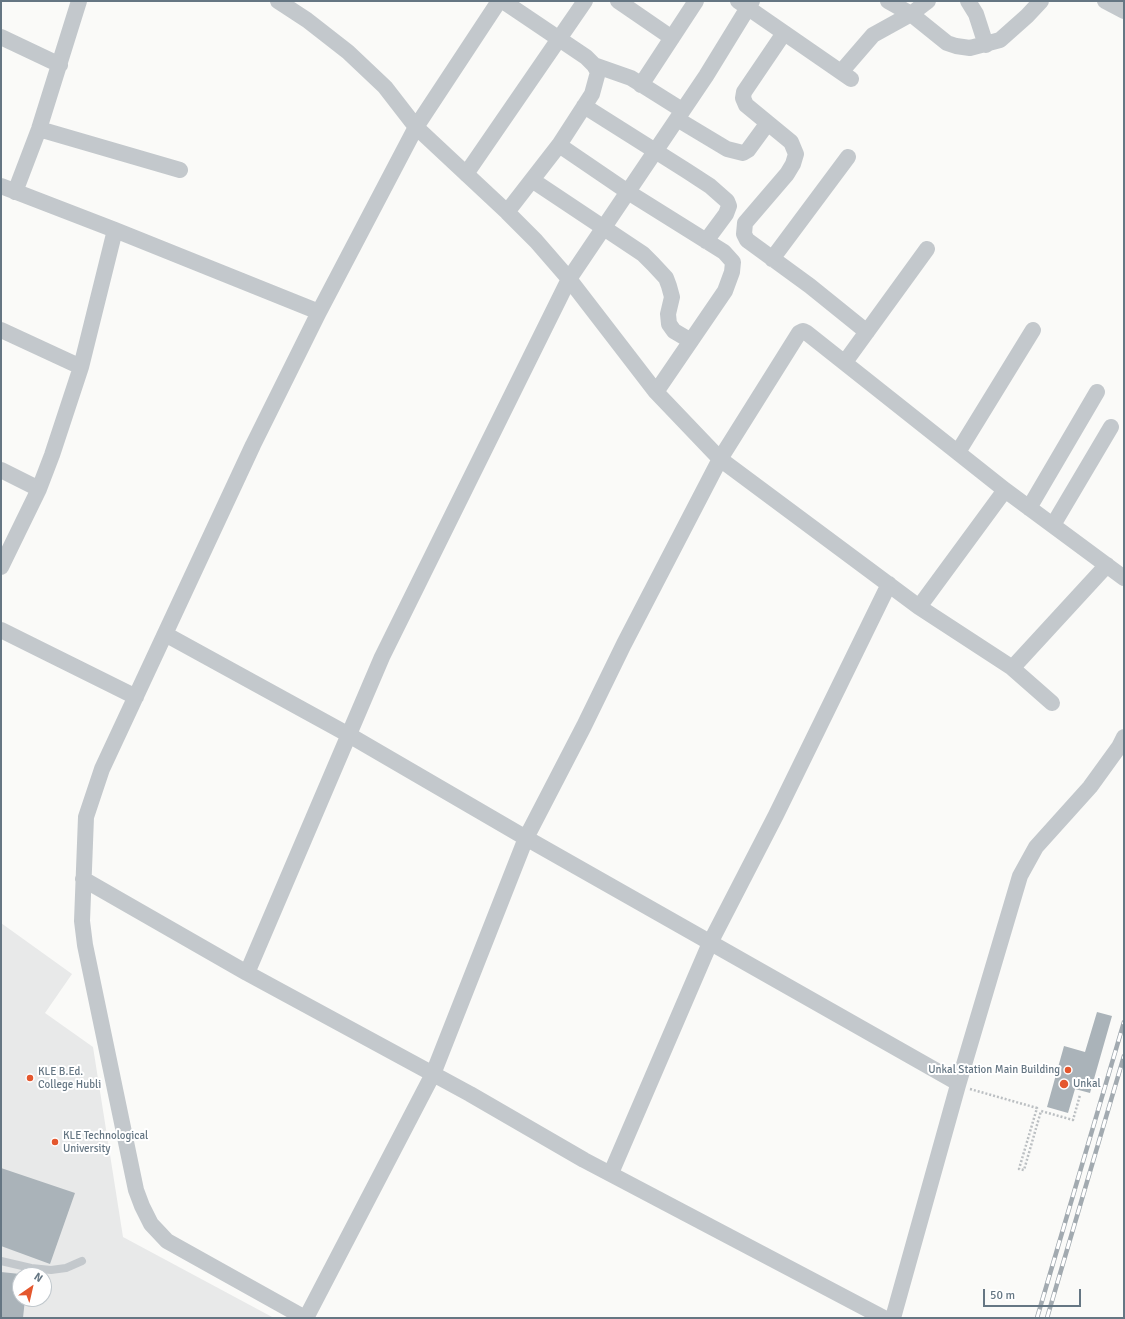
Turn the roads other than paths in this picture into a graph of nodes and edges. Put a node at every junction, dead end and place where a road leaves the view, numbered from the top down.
1 (80, 1) edge
2 (278, 1) edge
3 (499, 1) edge
4 (503, 1) edge
5 (585, 1) edge
6 (618, 1) edge
7 (696, 1) edge
8 (888, 1) edge
9 (928, 1) edge
10 (968, 1) edge
11 (1041, 1) edge
12 (1105, 1) edge
13 (746, 3) edge
14 (1124, 11) edge
15 (910, 14) junction
16 (784, 33) junction
17 (1, 37) edge
18 (559, 38) junction
19 (672, 38) junction
20 (986, 45) junction
21 (60, 65) junction
22 (594, 65) junction
23 (641, 85) junction
24 (584, 106) junction
25 (680, 115) junction
26 (767, 124) junction
27 (416, 127) junction
28 (39, 129) junction
29 (558, 145) junction
30 (655, 152) junction
31 (848, 157) dead end
32 (180, 170) dead end
33 (466, 174) junction
34 (532, 180) junction
35 (8, 189) edge
36 (628, 192) junction
37 (507, 212) junction
38 (604, 227) junction
39 (115, 230) junction
40 (706, 241) junction
41 (927, 249) dead end
42 (772, 258) junction
43 (568, 279) junction
44 (319, 312) junction
45 (1, 330) edge
46 (1033, 330) dead end
47 (867, 332) junction
48 (690, 341) junction
49 (845, 362) junction
50 (81, 367) junction
51 (656, 392) junction
52 (1097, 392) dead end
53 (1111, 426) dead end
54 (958, 452) junction
55 (720, 459) junction
56 (1, 470) edge
57 (39, 489) junction
58 (1004, 490) junction
59 (1029, 508) junction
60 (1053, 525) junction
61 (1107, 565) junction
62 (1, 567) edge
63 (1124, 578) edge
64 (889, 584) junction
65 (919, 607) junction
66 (1, 630) edge
67 (165, 634) junction
68 (1011, 667) junction
69 (136, 697) junction
70 (1052, 703) dead end
71 (350, 735) junction
72 (1124, 737) edge
73 (526, 838) junction
74 (83, 879) junction
75 (710, 943) junction
76 (247, 973) junction
77 (432, 1074) junction
78 (958, 1084) junction
79 (611, 1173) junction
80 (1, 1261) edge
81 (82, 1261) dead end
82 (305, 1318) edge
83 (884, 1318) edge
84 (893, 1318) edge

1 - 21 street
2 - 27 street
3 - 27 street
4 - 18 street
5 - 18 street
6 - 19 street
7 - 19 street
8 - 15 street
9 - 15 street
10 - 20 street
11 - 20 street
12 - 14 street
13 - 16 street
13 - 25 street
15 - 16 street
15 - 20 street
16 - 26 street
17 - 21 street
18 - 22 street
18 - 33 street
19 - 23 street
21 - 28 street
22 - 23 street
22 - 24 street
23 - 25 street
24 - 29 street
24 - 30 street
25 - 26 street
25 - 30 street
26 - 42 street
27 - 33 street
27 - 44 street
28 - 32 street
28 - 35 street
29 - 34 street
29 - 36 street
30 - 36 street
30 - 40 street
31 - 42 street
33 - 37 street
34 - 37 street
34 - 38 street
35 - 39 street
36 - 38 street
36 - 40 street
37 - 43 street
38 - 43 street
38 - 48 street
39 - 44 street
39 - 50 street
40 - 48 street
41 - 47 street
42 - 47 street
43 - 51 street
43 - 71 street
44 - 67 street
45 - 50 street
46 - 54 street
47 - 49 street
48 - 51 street
49 - 54 street
49 - 55 street
50 - 57 street
51 - 55 street
52 - 59 street
53 - 60 street
54 - 58 street
55 - 64 street
55 - 73 street
56 - 57 street
57 - 62 street
58 - 59 street
58 - 65 street
59 - 60 street
60 - 61 street
61 - 63 street
61 - 68 street
64 - 65 street
64 - 75 street
65 - 68 street
66 - 69 street
67 - 69 street
67 - 71 street
68 - 70 street
69 - 74 street
71 - 73 street
71 - 76 street
72 - 78 street
73 - 75 street
73 - 77 street
74 - 76 street
74 - 82 street
75 - 78 street
75 - 79 street
76 - 77 street
77 - 79 street
77 - 82 street
78 - 84 street
79 - 83 street
80 - 81 lane

